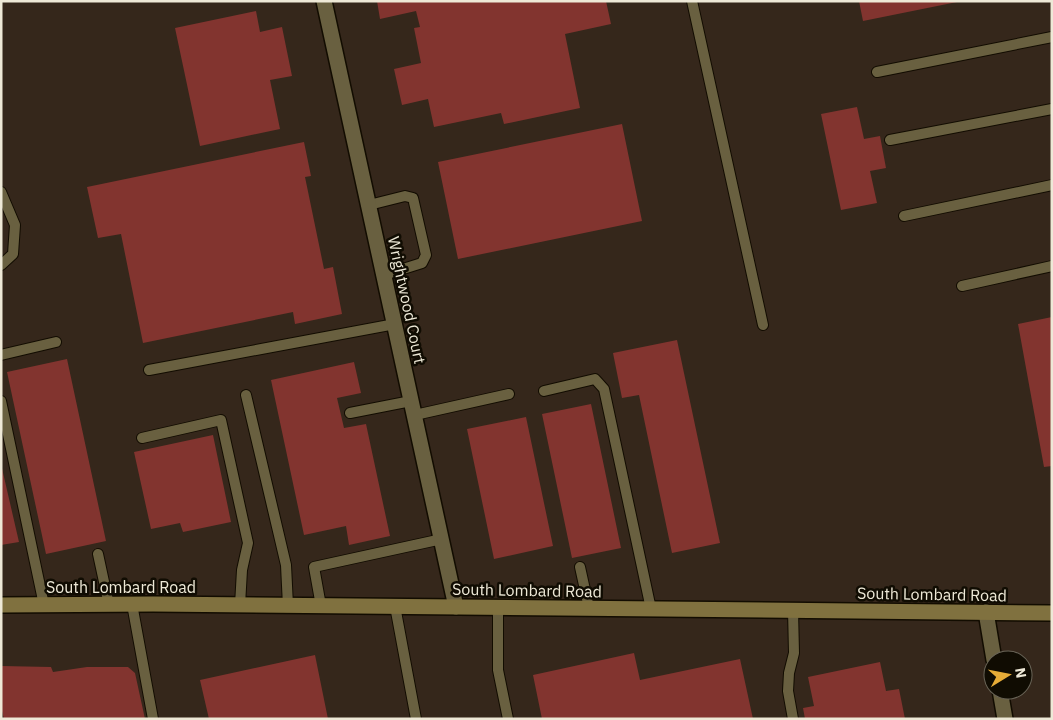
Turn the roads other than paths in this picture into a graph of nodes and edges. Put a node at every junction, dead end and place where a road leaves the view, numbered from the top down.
1 (324, 1) edge
2 (692, 1) edge
3 (1052, 37) edge
4 (877, 72) dead end
5 (1052, 109) edge
6 (890, 140) dead end
7 (1052, 185) edge
8 (1, 192) edge
9 (369, 205) junction
10 (904, 216) dead end
11 (1, 265) edge
12 (1052, 266) edge
13 (384, 275) junction
14 (962, 286) dead end
15 (395, 324) junction
16 (763, 325) dead end
17 (56, 342) dead end
18 (1, 355) edge
19 (149, 370) dead end
20 (544, 391) dead end
21 (509, 394) dead end
22 (246, 395) dead end
23 (1, 401) edge
24 (413, 408) junction
25 (350, 413) dead end
26 (142, 438) dead end
27 (442, 539) junction
28 (98, 554) dead end
29 (580, 567) dead end
30 (109, 604) junction
31 (132, 604) junction
32 (1, 605) edge
33 (44, 605) junction
34 (240, 605) junction
35 (288, 606) junction
36 (321, 606) junction
37 (395, 606) junction
38 (456, 607) junction
39 (498, 607) junction
40 (589, 608) junction
41 (652, 609) junction
42 (793, 610) junction
43 (986, 612) junction
44 (1052, 613) edge
45 (992, 650) edge
46 (1002, 700) edge
47 (152, 719) edge
48 (416, 719) edge
49 (508, 719) edge
50 (793, 719) edge
51 (1005, 719) edge

1 - 9 street, Wrightwood Court
2 - 16 lane
3 - 4 lane
5 - 6 lane
7 - 10 lane
8 - 11 lane
9 - 13 street, Wrightwood Court
9 - 13 lane
12 - 14 lane
13 - 15 street, Wrightwood Court
15 - 19 lane
15 - 24 street, Wrightwood Court
17 - 18 lane
20 - 41 lane
21 - 24 lane
22 - 35 lane
23 - 33 lane
24 - 25 lane
24 - 27 street, Wrightwood Court
26 - 34 lane
27 - 36 lane
27 - 38 street, Wrightwood Court
28 - 30 lane
29 - 40 lane
30 - 31 street, South Lombard Road
30 - 33 street, South Lombard Road
31 - 34 street, South Lombard Road
31 - 47 lane
32 - 33 street, South Lombard Road
34 - 35 street, South Lombard Road
35 - 36 street, South Lombard Road
36 - 37 street, South Lombard Road
37 - 38 street, South Lombard Road
37 - 48 lane
38 - 39 street, South Lombard Road
39 - 40 street, South Lombard Road
39 - 49 lane
40 - 41 street, South Lombard Road
41 - 42 street, South Lombard Road
42 - 43 street, South Lombard Road
42 - 50 lane
43 - 44 street, South Lombard Road
43 - 45 street
46 - 51 street

